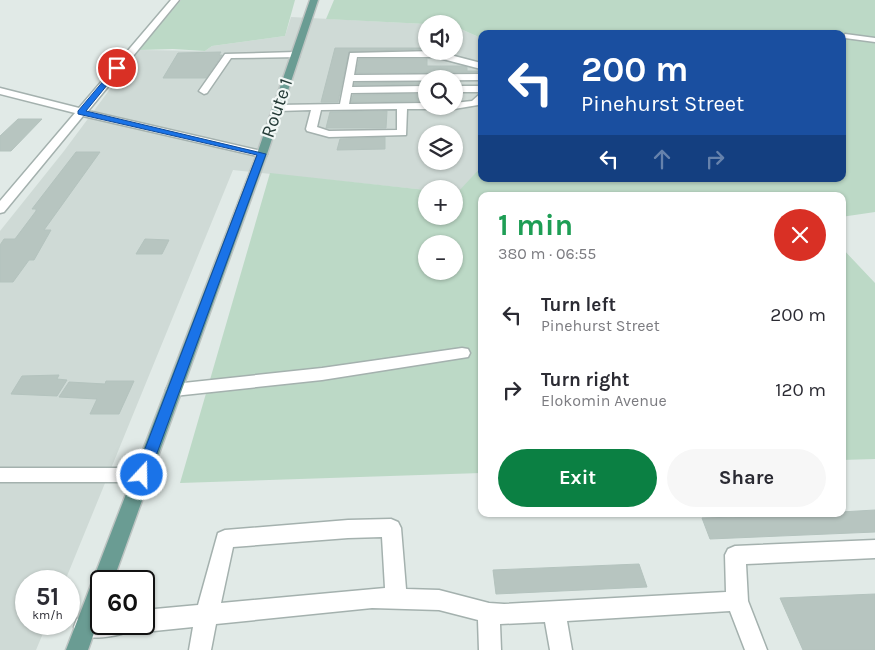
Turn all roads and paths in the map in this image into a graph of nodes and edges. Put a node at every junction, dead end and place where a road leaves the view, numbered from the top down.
1 (175, 0) edge
2 (314, 0) edge
3 (848, 36) dead end
4 (875, 40) edge
5 (296, 55) junction
6 (470, 63) junction
7 (371, 64) dead end
8 (351, 65) junction
9 (361, 65) dead end
10 (478, 65) edge
11 (478, 77) edge
12 (349, 78) junction
13 (418, 89) edge
14 (463, 89) edge
15 (478, 89) edge
16 (347, 90) junction
17 (0, 91) edge
18 (204, 91) dead end
19 (478, 100) edge
20 (463, 105) edge
21 (402, 106) junction
22 (418, 106) edge
23 (317, 107) junction
24 (344, 107) junction
25 (278, 108) junction
26 (81, 112) junction
27 (262, 154) junction
28 (0, 209) edge
29 (462, 353) dead end
30 (174, 390) junction
31 (0, 475) edge
32 (142, 475) junction
33 (875, 549) edge
34 (106, 570) edge
35 (396, 599) junction
36 (737, 601) junction
37 (555, 612) junction
38 (90, 614) edge
39 (489, 614) junction
40 (207, 615) junction
41 (155, 620) edge
42 (85, 627) junction
43 (90, 627) edge
44 (77, 650) edge
45 (200, 650) edge
46 (490, 650) edge
47 (561, 650) edge
48 (756, 650) edge

1 - 26 street
2 - 5 main road, Route 1
3 - 4 street
5 - 18 street
5 - 25 main road, Route 1
6 - 7 street
6 - 8 street
6 - 10 street
8 - 9 street
8 - 12 street
11 - 12 street
12 - 16 street
13 - 16 street
14 - 15 street
16 - 24 street
17 - 26 street
19 - 20 street
21 - 22 street
21 - 23 street
21 - 24 street
23 - 24 street
23 - 25 street
25 - 27 main road, Route 1
26 - 27 street
26 - 28 street
27 - 30 main road, Route 1
29 - 30 street
30 - 32 main road, Route 1
31 - 32 street
32 - 34 main road, Route 1
33 - 36 street
35 - 39 street
35 - 40 street
35 - 40 street
36 - 37 street
36 - 48 street
37 - 39 street
37 - 47 street
38 - 42 main road, Route 1
39 - 46 street
40 - 41 street
40 - 45 street
42 - 43 street
42 - 44 main road, Route 1

